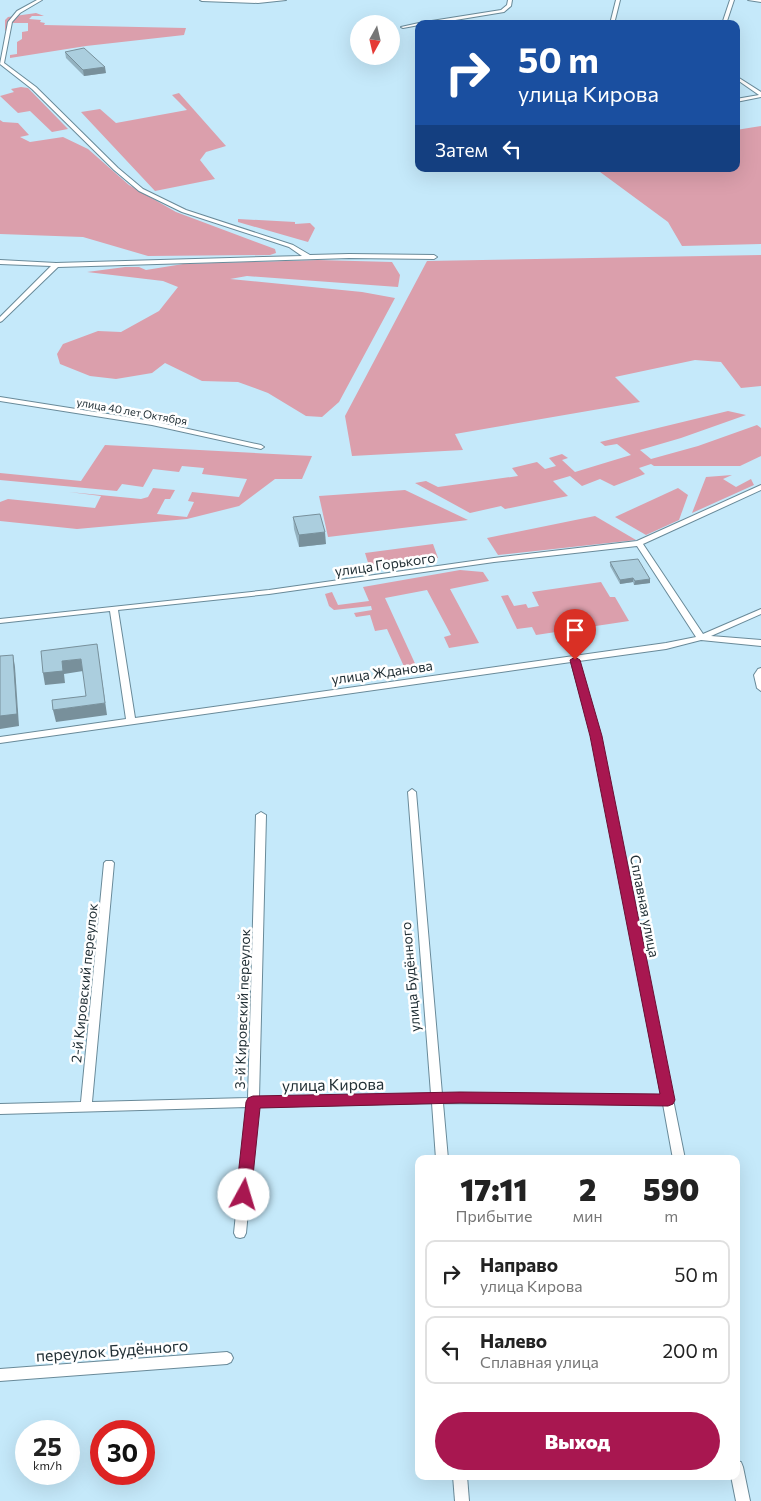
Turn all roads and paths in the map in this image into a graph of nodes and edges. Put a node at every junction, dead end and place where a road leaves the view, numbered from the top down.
1 (40, 0) edge
2 (202, 0) edge
3 (284, 0) edge
4 (510, 0) edge
5 (618, 0) edge
6 (732, 0) edge
7 (750, 0) edge
8 (761, 1) edge
9 (9, 11) dead end
10 (445, 20) edge
11 (613, 20) edge
12 (725, 20) edge
13 (1, 25) dead end
14 (415, 25) edge
15 (403, 27) dead end
16 (2, 44) edge
17 (1, 63) edge
18 (740, 80) edge
19 (761, 95) edge
20 (740, 100) edge
21 (291, 246) junction
22 (308, 257) junction
23 (434, 257) dead end
24 (279, 258) junction
25 (0, 262) edge
26 (56, 265) junction
27 (0, 320) edge
28 (0, 399) edge
29 (260, 446) dead end
30 (761, 487) edge
31 (639, 543) junction
32 (114, 608) junction
33 (761, 611) edge
34 (0, 621) edge
35 (701, 638) junction
36 (761, 643) edge
37 (575, 660) junction
38 (761, 671) edge
39 (761, 688) edge
40 (131, 721) junction
41 (0, 740) edge
42 (412, 792) dead end
43 (261, 815) dead end
44 (109, 863) dead end
45 (436, 1098) junction
46 (668, 1100) junction
47 (253, 1102) junction
48 (86, 1106) junction
49 (0, 1109) edge
50 (442, 1155) edge
51 (678, 1155) edge
52 (240, 1233) dead end
53 (227, 1358) dead end
54 (0, 1375) edge
55 (460, 1480) edge
56 (739, 1480) edge
57 (462, 1501) edge
58 (743, 1501) edge

1 - 9 street
2 - 3 street
4 - 10 street
5 - 11 street
6 - 12 street
7 - 8 street
13 - 16 street
14 - 15 street
16 - 17 street
17 - 21 street
18 - 19 street
19 - 20 street
21 - 22 street
21 - 24 street
22 - 23 street
22 - 24 street
24 - 26 street
25 - 26 street
26 - 27 street
28 - 29 street, улица 40 лет Октября
30 - 31 street, улица Горького
31 - 32 street, улица Горького
31 - 35 street
32 - 34 street, улица Горького
32 - 40 street
33 - 35 street, улица Жданова
35 - 36 street
35 - 37 street, улица Жданова
37 - 40 street, улица Жданова
37 - 46 street, Сплавная улица
38 - 39 street
40 - 41 street, улица Жданова
42 - 45 street, улица Будённого
43 - 47 street, 3-й Кировский переулок
44 - 48 street, 2-й Кировский переулок
45 - 46 street, улица Кирова
45 - 47 street, улица Кирова
45 - 50 street, улица Будённого
46 - 51 street, Сплавная улица
47 - 48 street, улица Кирова
47 - 52 street, 3-й Кировский переулок
48 - 49 street, улица Кирова
53 - 54 street, переулок Будённого
55 - 57 street
56 - 58 street

